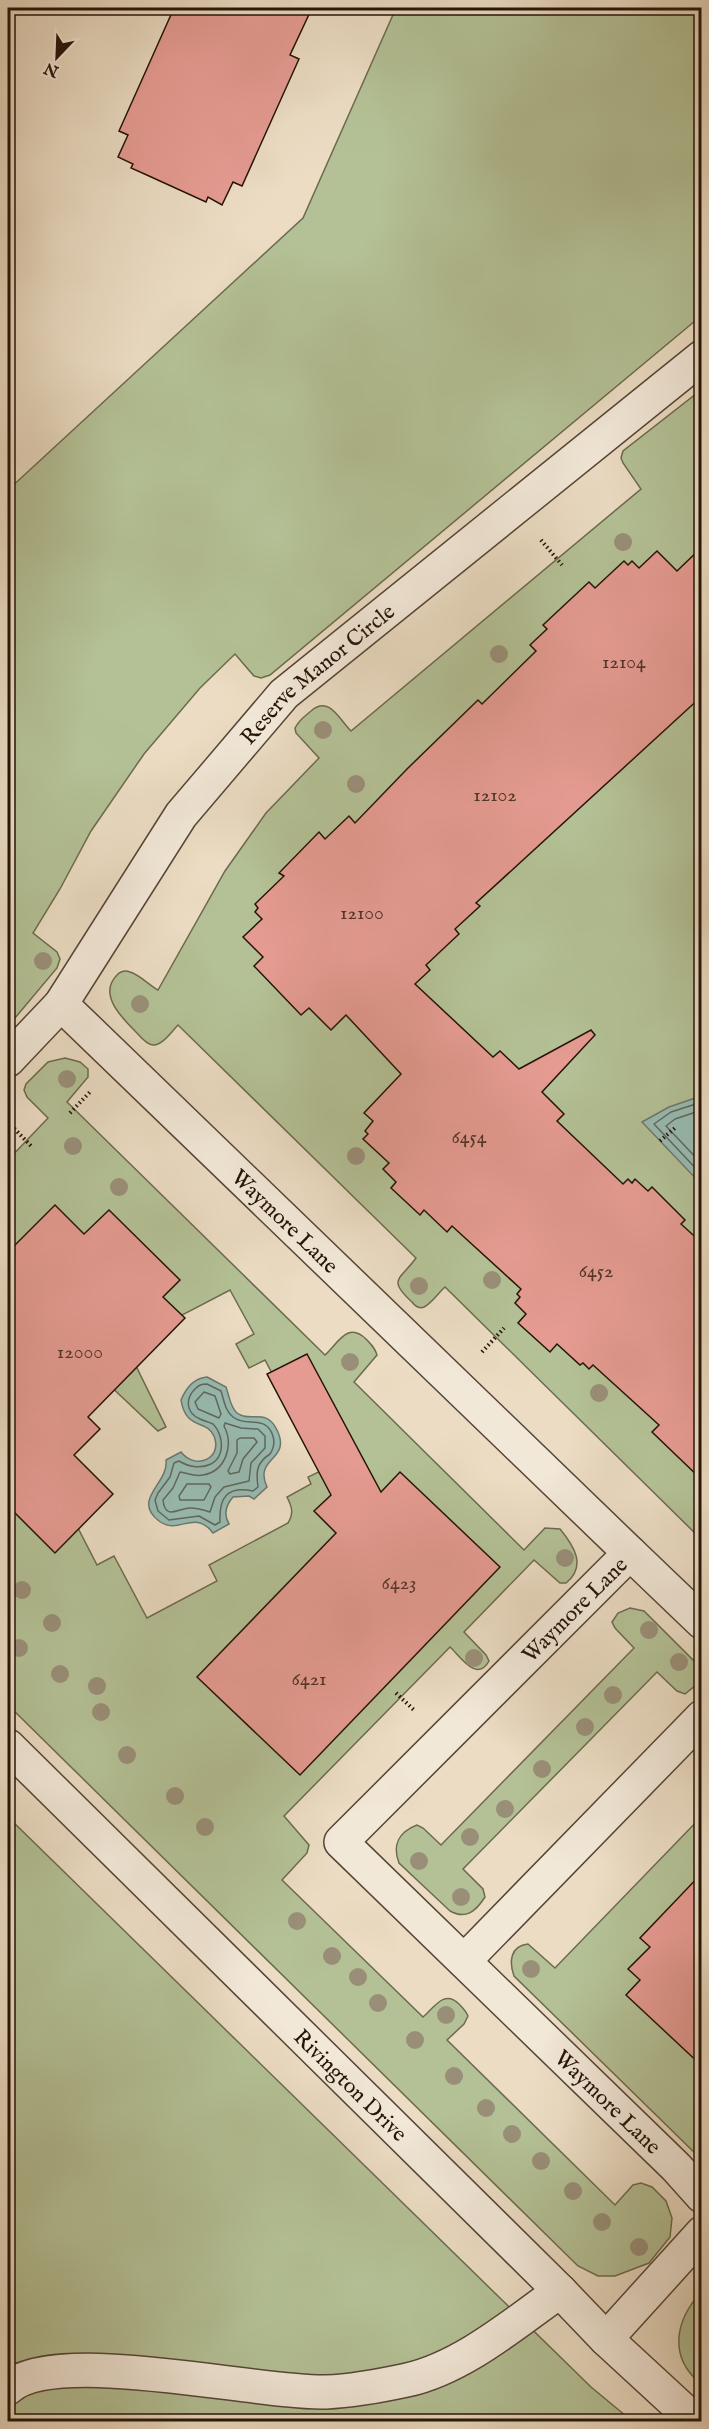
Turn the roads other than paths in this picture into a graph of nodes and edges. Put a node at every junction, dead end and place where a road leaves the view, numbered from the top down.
1 (702, 357) edge
2 (61, 1004) junction
3 (8, 1060) edge
4 (630, 1553) junction
5 (702, 1622) edge
6 (702, 1717) edge
7 (8, 1746) edge
8 (464, 1961) junction
9 (702, 2196) edge
10 (702, 2233) edge
11 (560, 2290) junction
12 (606, 2339) junction
13 (8, 2388) edge
14 (696, 2421) edge

1 - 2 street, Reserve Manor Circle
2 - 3 street, Reserve Manor Circle
2 - 4 street, Waymore Lane
4 - 5 street
4 - 8 street, Waymore Lane
6 - 8 street
7 - 11 street, Rivington Drive
8 - 9 street, Waymore Lane
10 - 12 street
11 - 12 street, Rivington Drive
11 - 13 street
12 - 14 street, Rivington Drive

